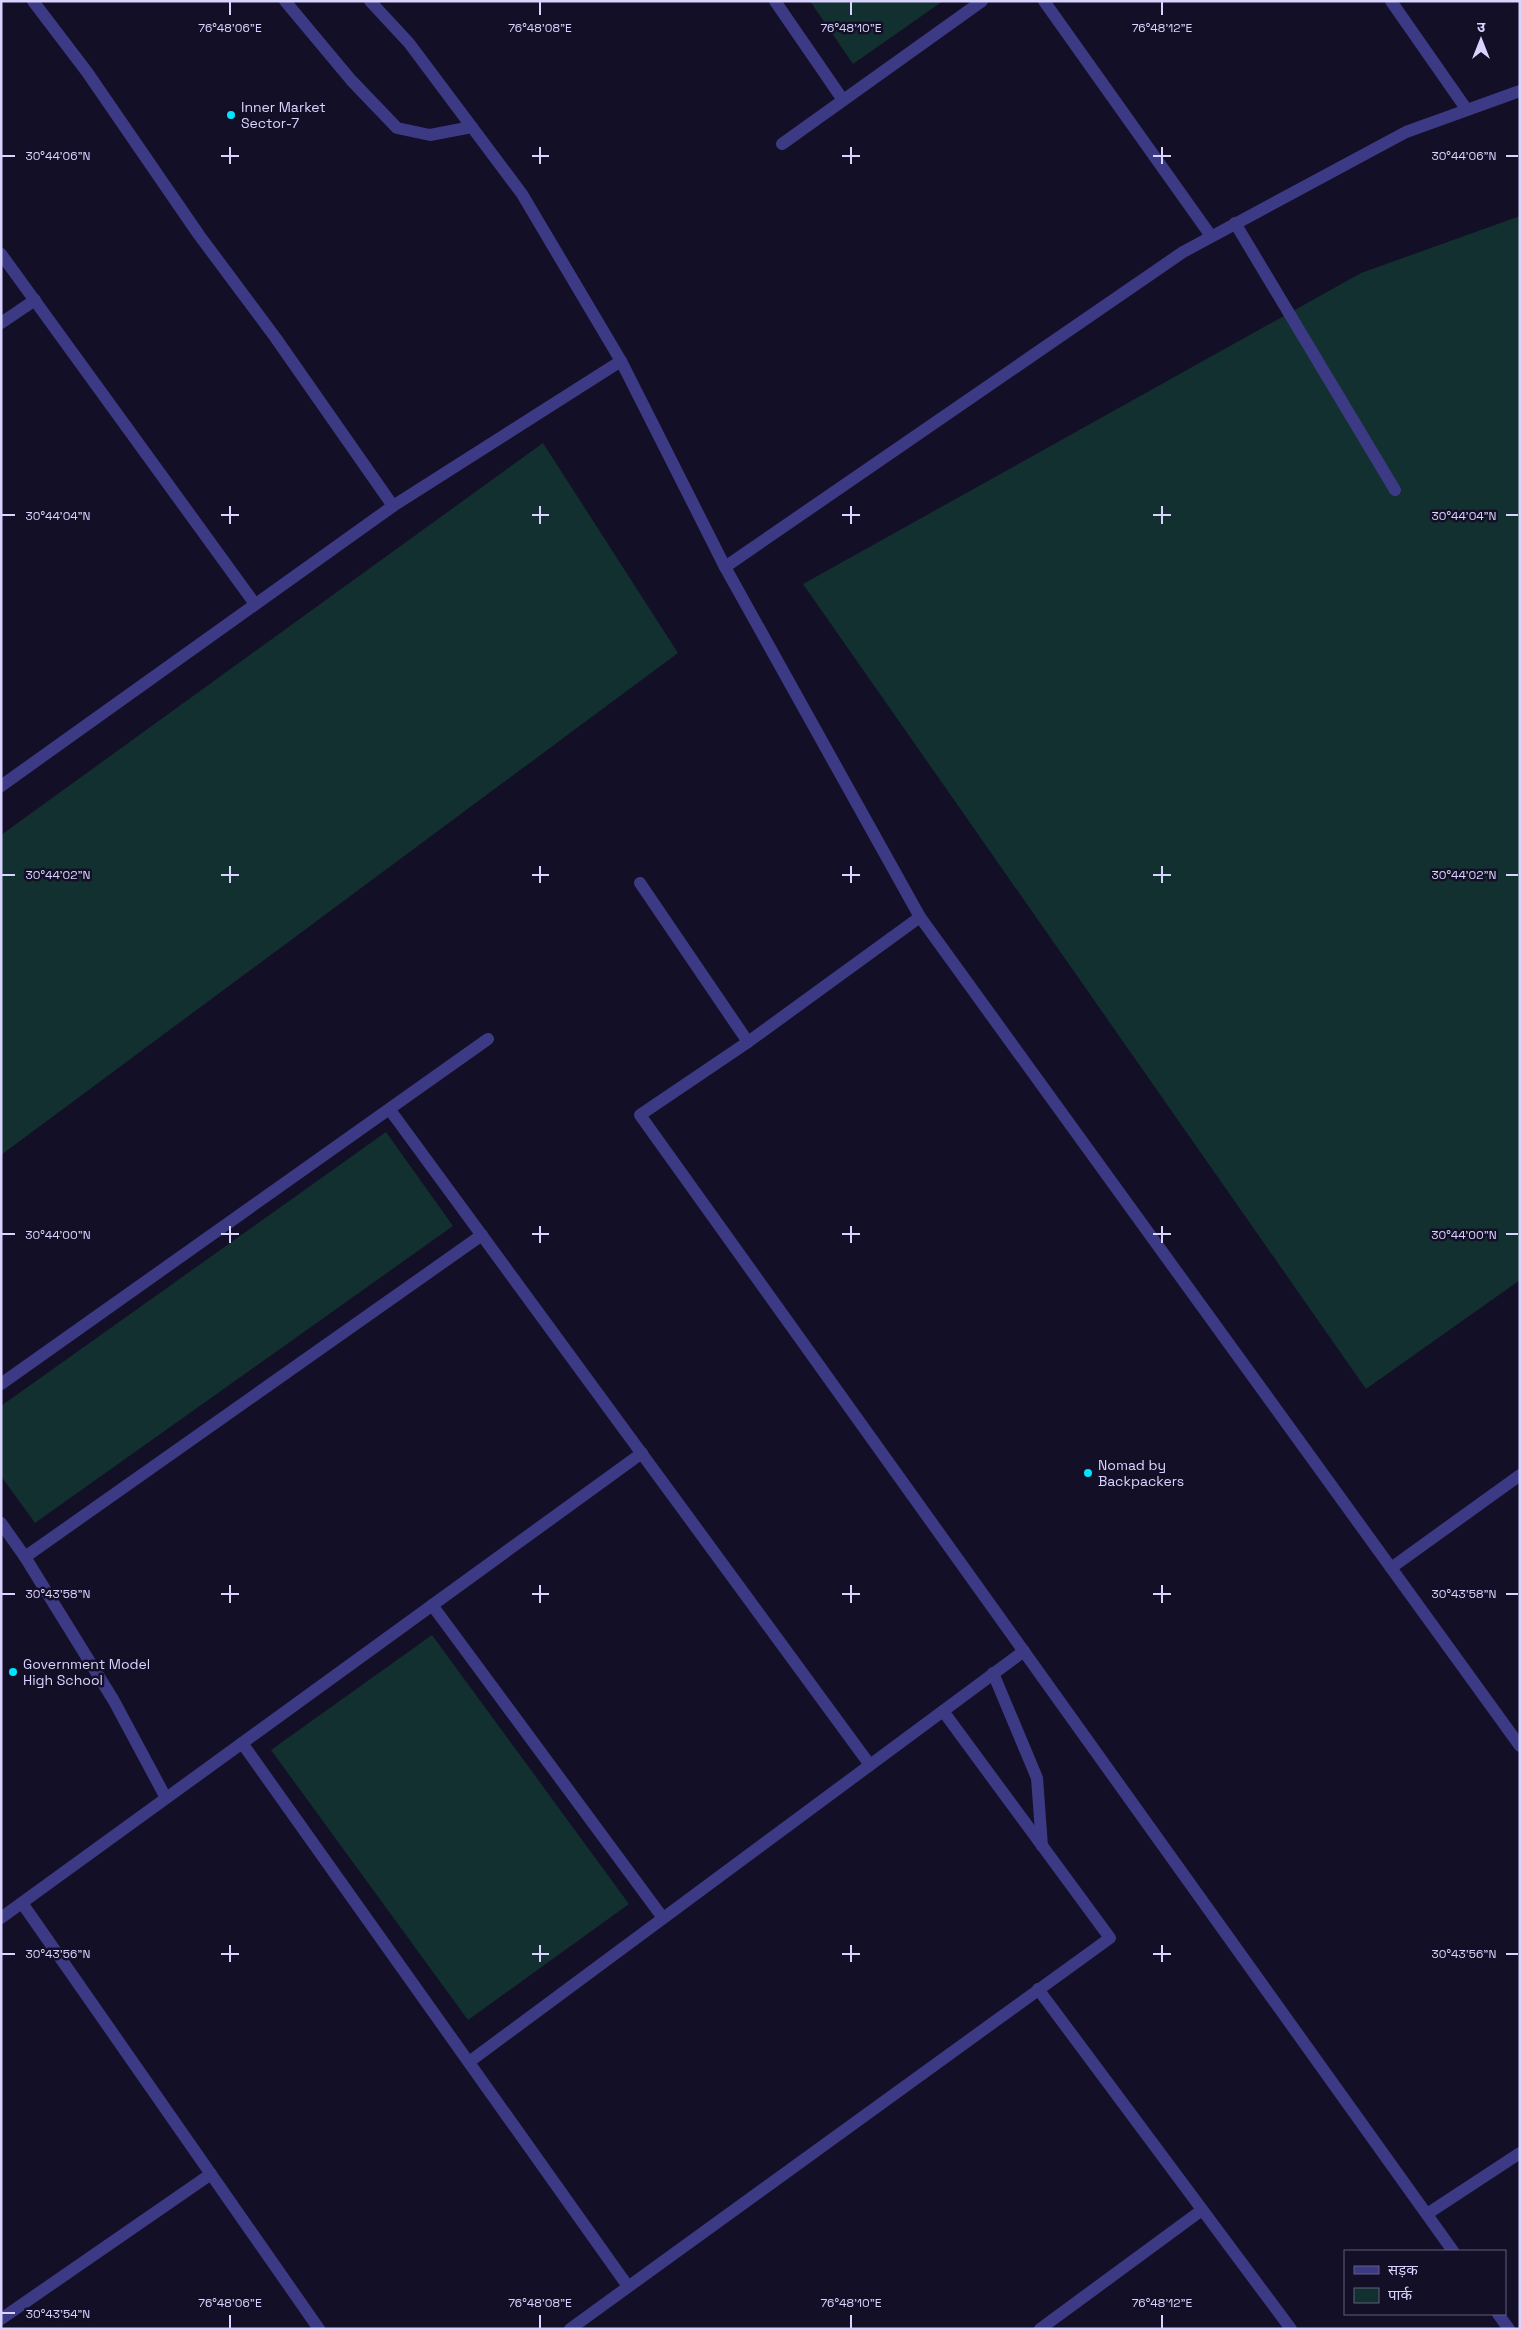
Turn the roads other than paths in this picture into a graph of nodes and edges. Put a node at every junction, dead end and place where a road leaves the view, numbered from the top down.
1 (33, 1) edge
2 (285, 1) edge
3 (370, 1) edge
4 (775, 1) edge
5 (982, 1) edge
6 (1044, 1) edge
7 (1391, 1) edge
8 (1520, 91) edge
9 (843, 100) junction
10 (1468, 110) junction
11 (472, 127) junction
12 (782, 144) dead end
13 (1235, 224) junction
14 (1211, 236) junction
15 (1, 254) edge
16 (35, 300) junction
17 (1, 323) edge
18 (621, 361) junction
19 (1395, 490) dead end
20 (393, 506) junction
21 (725, 567) junction
22 (255, 604) junction
23 (1, 786) edge
24 (640, 883) dead end
25 (920, 917) junction
26 (488, 1039) dead end
27 (748, 1042) junction
28 (390, 1110) junction
29 (482, 1235) junction
30 (1, 1384) edge
31 (642, 1453) junction
32 (1520, 1475) edge
33 (1, 1523) edge
34 (25, 1557) junction
35 (1391, 1568) junction
36 (432, 1606) junction
37 (1024, 1651) junction
38 (993, 1674) junction
39 (943, 1711) junction
40 (242, 1743) junction
41 (1520, 1746) edge
42 (870, 1765) junction
43 (166, 1798) junction
44 (1042, 1846) junction
45 (22, 1903) junction
46 (1, 1918) edge
47 (663, 1918) junction
48 (1038, 1989) junction
49 (469, 2062) junction
50 (1520, 2153) edge
51 (211, 2174) junction
52 (1202, 2210) junction
53 (1427, 2214) junction
54 (1452, 2250) edge
55 (627, 2285) junction
56 (1499, 2315) edge
57 (1, 2319) edge
58 (319, 2329) edge
59 (570, 2329) edge
60 (1040, 2329) edge
61 (1291, 2329) edge
62 (1509, 2329) edge

1 - 20 street
2 - 11 street
3 - 11 street
4 - 9 street
5 - 9 street
6 - 14 street
7 - 10 street
8 - 10 street
9 - 12 street
10 - 13 street
11 - 18 street
13 - 14 street
13 - 19 street
14 - 21 street
15 - 16 street
16 - 17 street
16 - 22 street
18 - 20 street
18 - 21 street
20 - 22 street
21 - 25 street
22 - 23 street
24 - 27 street
25 - 27 street
25 - 35 street
26 - 28 street
27 - 37 street
28 - 29 street
28 - 30 street
29 - 31 street
29 - 34 street
31 - 36 street
31 - 42 street
32 - 35 street
33 - 34 street
34 - 43 street
35 - 41 street
36 - 40 street
36 - 47 street
37 - 38 street
37 - 53 street
38 - 39 street
38 - 44 street
39 - 42 street
39 - 44 street
40 - 43 street
40 - 49 street
42 - 47 street
43 - 45 street
44 - 48 street
45 - 46 street
45 - 51 street
47 - 49 street
48 - 52 street
48 - 55 street
49 - 55 street
50 - 53 street
51 - 57 street
51 - 58 street
52 - 60 street
52 - 61 street
53 - 54 street
55 - 59 street
56 - 62 street

